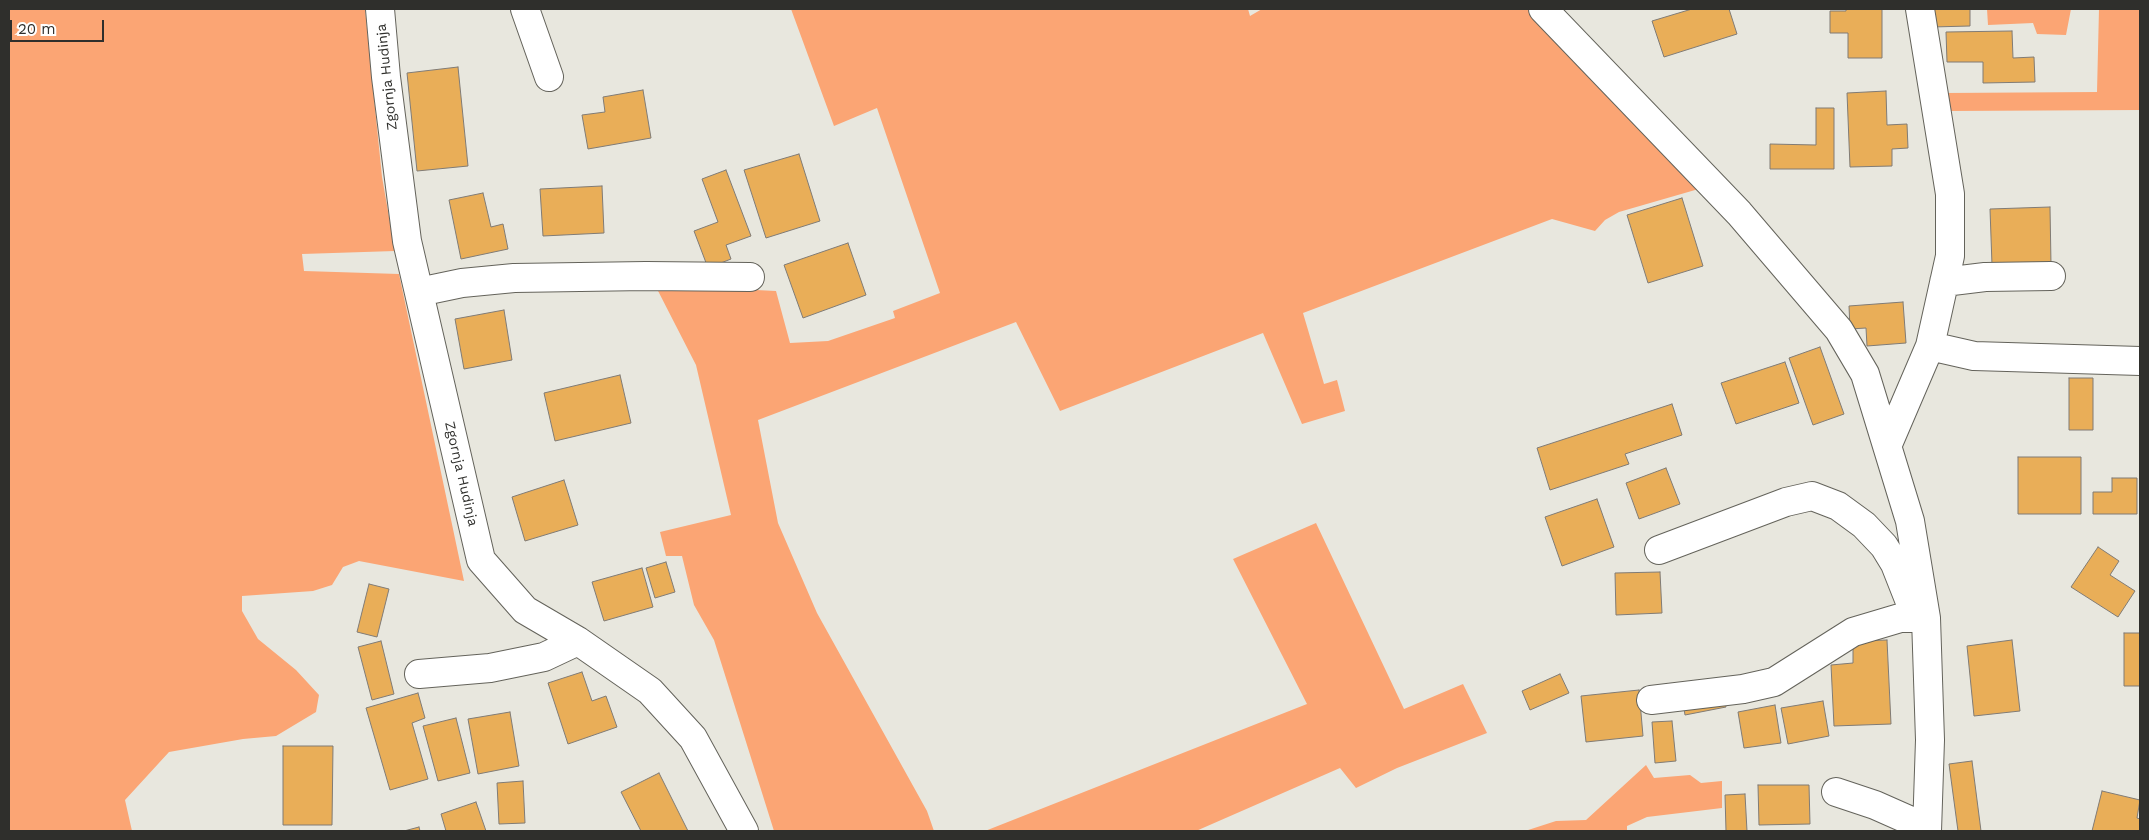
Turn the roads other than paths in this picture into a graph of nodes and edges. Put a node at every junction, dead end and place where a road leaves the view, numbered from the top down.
1 (380, 9) edge
2 (525, 9) edge
3 (1543, 9) edge
4 (1920, 9) edge
5 (550, 77) dead end
6 (2051, 276) dead end
7 (750, 277) dead end
8 (1944, 282) junction
9 (419, 292) junction
10 (1930, 346) junction
11 (2140, 360) edge
12 (1888, 444) junction
13 (1659, 550) dead end
14 (1926, 618) junction
15 (578, 641) junction
16 (419, 674) dead end
17 (1651, 700) dead end
18 (1836, 792) dead end
19 (1927, 830) edge
20 (744, 831) edge

1 - 9 street, Zgornja Hudinja
2 - 5 street
3 - 12 street
4 - 8 street
6 - 8 street
7 - 9 street
8 - 10 street
9 - 15 street, Zgornja Hudinja
10 - 11 street
10 - 12 street
12 - 14 street
13 - 14 street
14 - 17 street
14 - 19 street
15 - 16 street
15 - 20 street, Zgornja Hudinja
18 - 19 street

